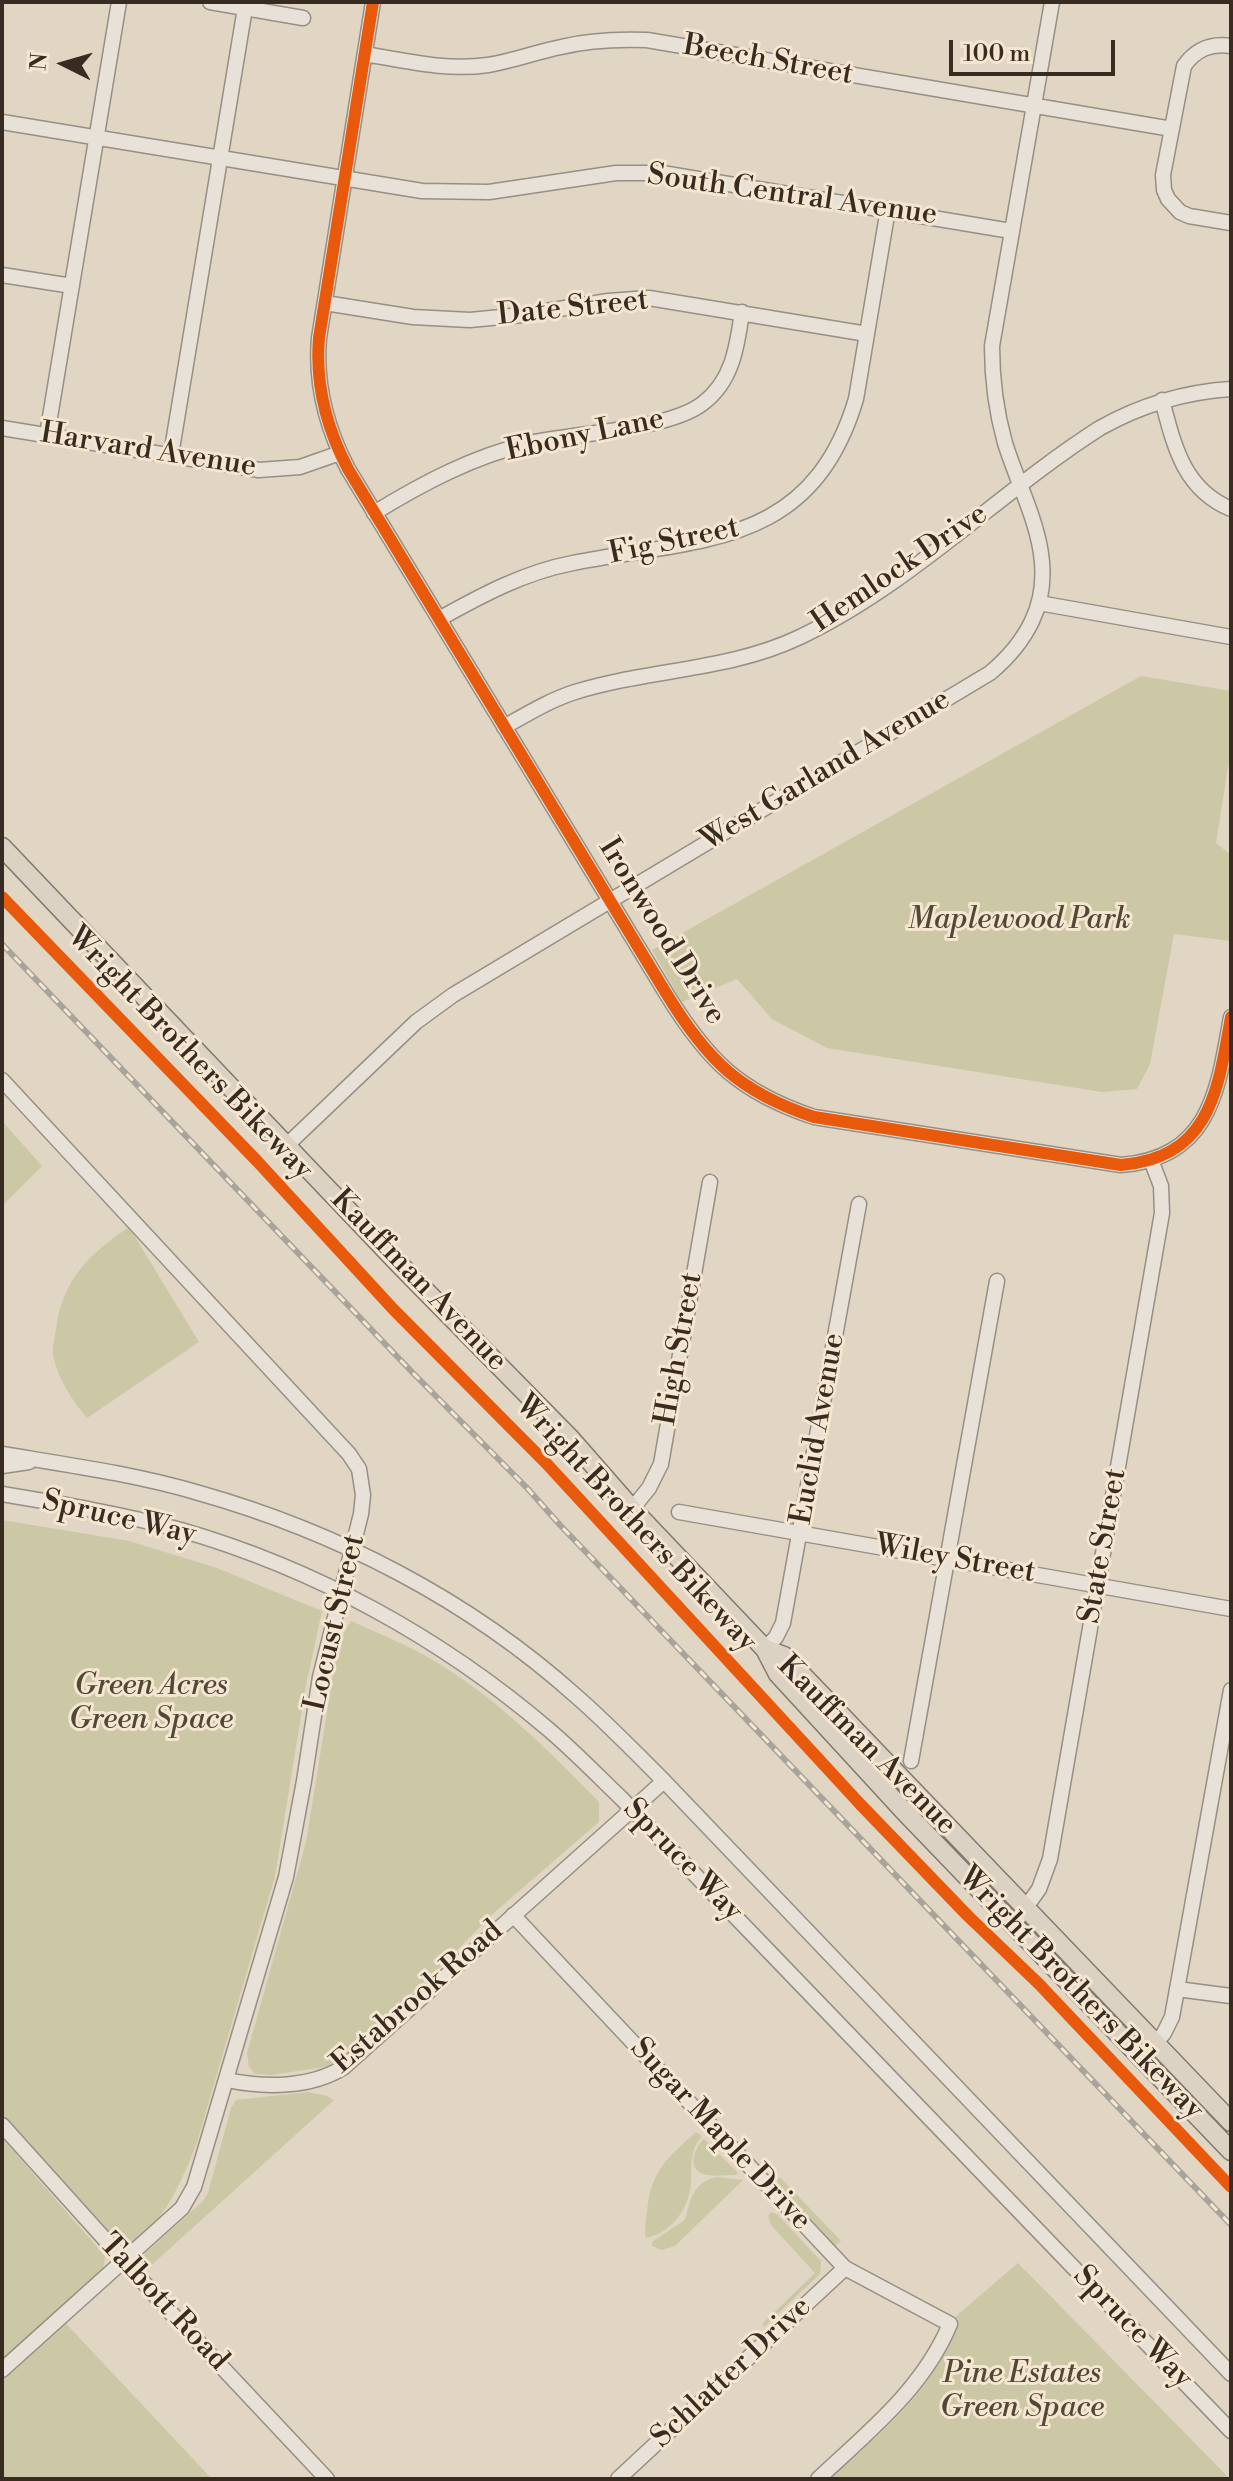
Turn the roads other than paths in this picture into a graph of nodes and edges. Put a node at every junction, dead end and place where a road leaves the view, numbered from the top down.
1 (119, 2) edge
2 (210, 2) edge
3 (373, 2) edge
4 (1052, 2) edge
5 (245, 8) junction
6 (303, 18) dead end
7 (1231, 46) edge
8 (365, 54) junction
9 (1033, 106) junction
10 (2, 122) edge
11 (1172, 129) junction
12 (97, 137) junction
13 (220, 157) junction
14 (344, 178) junction
15 (888, 209) junction
16 (1231, 223) edge
17 (1011, 231) junction
18 (2, 275) edge
19 (72, 286) junction
20 (325, 303) junction
21 (742, 312) junction
22 (867, 334) junction
23 (1231, 389) edge
24 (1162, 400) junction
25 (2, 428) edge
26 (47, 435) junction
27 (340, 453) junction
28 (171, 455) junction
29 (1020, 485) junction
30 (1231, 509) edge
31 (374, 513) junction
32 (1039, 603) junction
33 (439, 619) junction
34 (1231, 637) edge
35 (504, 727) junction
36 (2, 847) edge
37 (610, 902) junction
38 (1231, 1017) edge
39 (2, 1080) edge
40 (287, 1145) junction
41 (1151, 1160) junction
42 (710, 1182) dead end
43 (859, 1204) dead end
44 (997, 1281) dead end
45 (2, 1454) edge
46 (37, 1460) junction
47 (2, 1466) edge
48 (2, 1494) edge
49 (632, 1509) junction
50 (679, 1512) dead end
51 (800, 1532) junction
52 (353, 1550) junction
53 (948, 1560) junction
54 (1097, 1586) junction
55 (342, 1593) junction
56 (1231, 1609) edge
57 (765, 1649) junction
58 (1231, 1690) edge
59 (911, 1761) dead end
60 (664, 1781) junction
61 (633, 1810) junction
62 (513, 1915) junction
63 (1020, 1916) junction
64 (1177, 1989) junction
65 (1231, 1996) edge
66 (1156, 2044) junction
67 (1142, 2058) junction
68 (227, 2080) junction
69 (1231, 2122) edge
70 (2, 2125) edge
71 (1231, 2151) edge
72 (124, 2261) junction
73 (845, 2268) junction
74 (2, 2370) edge
75 (1231, 2374) edge
76 (1231, 2431) edge
77 (327, 2479) edge
78 (618, 2479) edge
79 (818, 2479) edge

1 - 12 street
2 - 5 street
3 - 8 street, Ironwood Drive
4 - 9 street, West Garland Avenue
5 - 6 street
5 - 13 street
7 - 11 street
8 - 9 street, Beech Street
8 - 14 street, Ironwood Drive
9 - 11 street, Beech Street
9 - 17 street, West Garland Avenue
10 - 12 street, South Central Avenue
11 - 16 street
12 - 13 street, South Central Avenue
12 - 19 street
13 - 14 street, South Central Avenue
13 - 28 street
14 - 15 street, South Central Avenue
14 - 20 street, Ironwood Drive
15 - 17 street, South Central Avenue
15 - 22 street, Fig Street
17 - 29 street, West Garland Avenue
18 - 19 street
19 - 26 street
20 - 21 street, Date Street
20 - 27 street, Ironwood Drive
21 - 22 street, Date Street
21 - 31 street, Ebony Lane
22 - 33 street, Fig Street
23 - 24 street, Hemlock Drive
24 - 29 street, Hemlock Drive
24 - 30 street
25 - 26 street, Harvard Avenue
26 - 28 street, Harvard Avenue
27 - 28 street, Harvard Avenue
27 - 31 street, Ironwood Drive
29 - 32 street, West Garland Avenue
29 - 35 street, Hemlock Drive
31 - 33 street, Ironwood Drive
32 - 34 street
32 - 37 street, West Garland Avenue
33 - 35 street, Ironwood Drive
35 - 37 street, Ironwood Drive
36 - 40 main road, Kauffman Avenue
37 - 40 street, West Garland Avenue
37 - 41 street, Ironwood Drive
38 - 41 street, Ironwood Drive
39 - 52 street, Locust Street
40 - 49 main road, Kauffman Avenue
41 - 54 street, State Street
42 - 49 street, High Street
43 - 51 street, Euclid Avenue
44 - 53 street
45 - 46 street, Spruce Way
46 - 47 street
46 - 52 street, Spruce Way
48 - 55 street, Spruce Way
49 - 57 main road, Kauffman Avenue
50 - 51 street, Wiley Street
51 - 53 street, Wiley Street
51 - 57 street, Euclid Avenue
52 - 55 street, Locust Street
52 - 60 street, Spruce Way
53 - 54 street, Wiley Street
53 - 59 street
54 - 56 street, Wiley Street
54 - 63 street, State Street
55 - 61 street, Spruce Way
55 - 68 street, Locust Street
57 - 63 main road, Kauffman Avenue
58 - 64 street
60 - 61 street, Estabrook Road
60 - 75 street, Spruce Way
61 - 62 street, Estabrook Road
61 - 76 street, Spruce Way
62 - 68 street, Estabrook Road
62 - 73 street, Sugar Maple Drive
63 - 66 main road, Kauffman Avenue
63 - 67 main road, Kauffman Avenue
64 - 65 street
64 - 66 street
66 - 67 street
66 - 69 main road, Kauffman Avenue
67 - 71 main road, Kauffman Avenue
68 - 72 street, Locust Street
70 - 72 street, Talbott Road
72 - 74 street
72 - 77 street, Talbott Road
73 - 78 street, Schlatter Drive
73 - 79 street, Sugar Maple Drive

